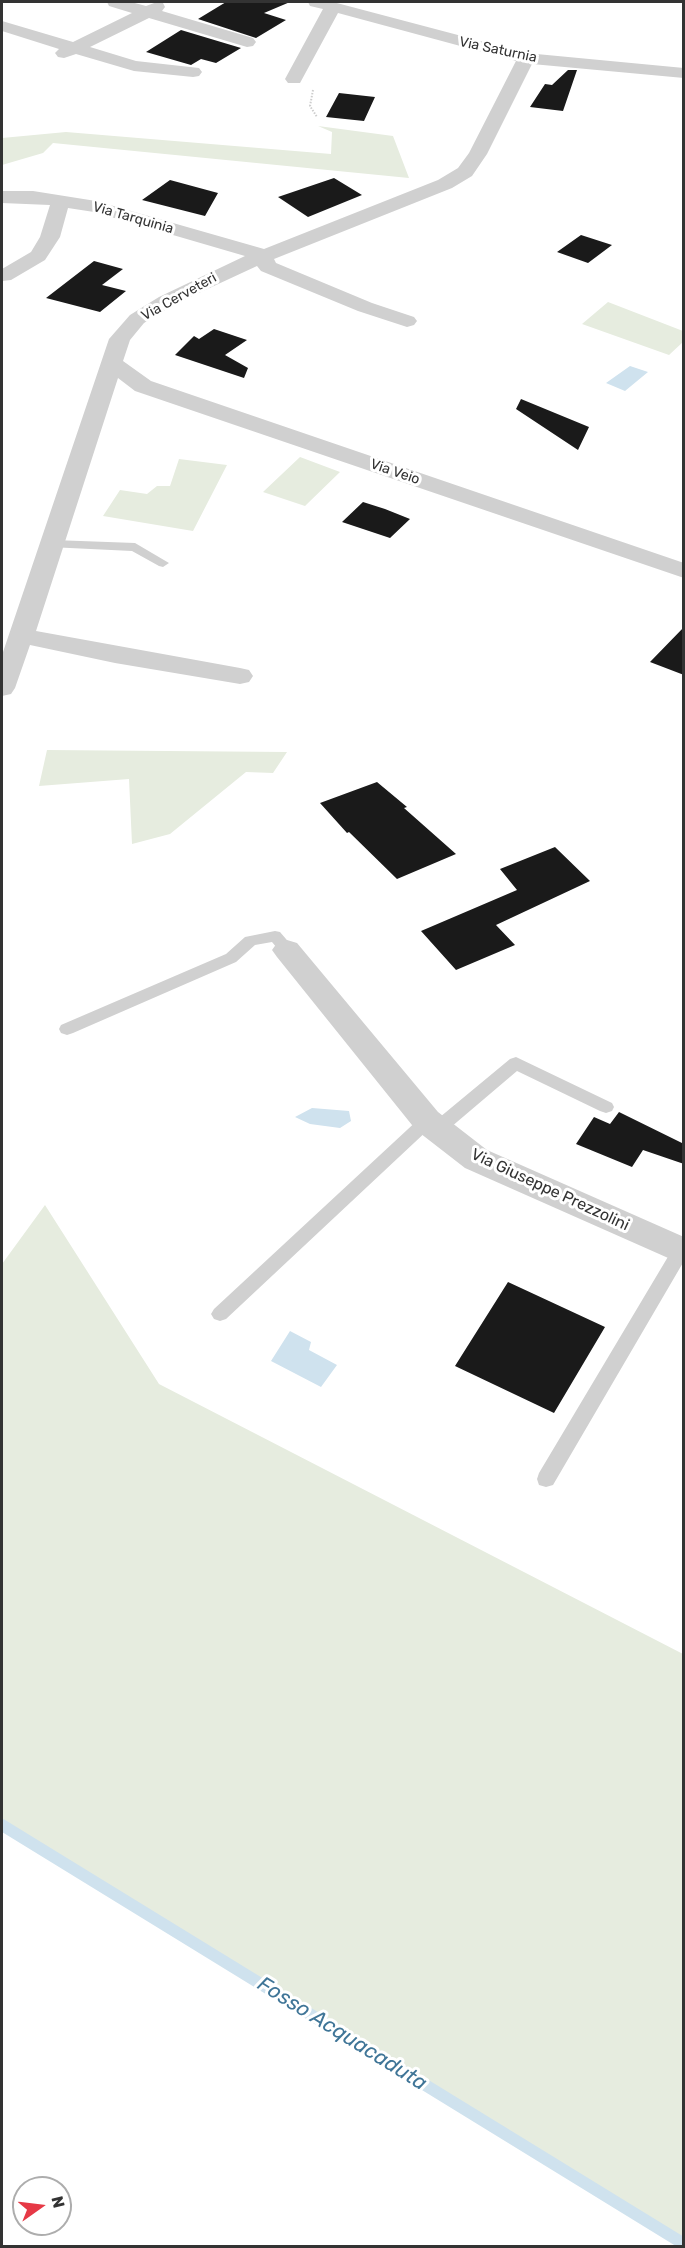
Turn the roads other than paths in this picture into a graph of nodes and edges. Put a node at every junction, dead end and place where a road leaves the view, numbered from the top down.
1 (115, 2) edge
2 (168, 2) edge
3 (325, 4) edge
4 (147, 12) junction
5 (2, 26) edge
6 (247, 42) dead end
7 (66, 52) junction
8 (526, 58) junction
9 (193, 72) dead end
10 (684, 73) edge
11 (294, 80) dead end
12 (2, 197) edge
13 (61, 201) junction
14 (262, 255) junction
15 (4, 276) dead end
16 (407, 321) dead end
17 (111, 362) junction
18 (53, 544) junction
19 (163, 563) dead end
20 (684, 572) edge
21 (22, 636) junction
22 (240, 676) dead end
23 (2, 688) edge
24 (287, 950) joint
25 (67, 1029) dead end
26 (606, 1107) dead end
27 (433, 1125) junction
28 (682, 1251) edge
29 (220, 1314) dead end
30 (546, 1479) dead end

1 - 4 street
2 - 4 street
3 - 8 street, Via Saturnia
3 - 11 street
4 - 6 street
4 - 7 street
5 - 7 street
7 - 9 street
8 - 10 street, Via Saturnia
8 - 14 street, Via Cerveteri
12 - 13 street, Via Tarquinia
13 - 14 street, Via Tarquinia
13 - 15 street
14 - 16 street
14 - 17 street, Via Cerveteri
17 - 18 street, Via Cerveteri
17 - 20 street, Via Veio
18 - 19 lane
18 - 21 street, Via Cerveteri
21 - 22 street
21 - 23 street, Via Cerveteri
24 - 25 lane
24 - 27 street, Via Giuseppe Prezzolini
26 - 27 lane
27 - 28 street, Via Giuseppe Prezzolini
27 - 29 lane
28 - 30 lane

